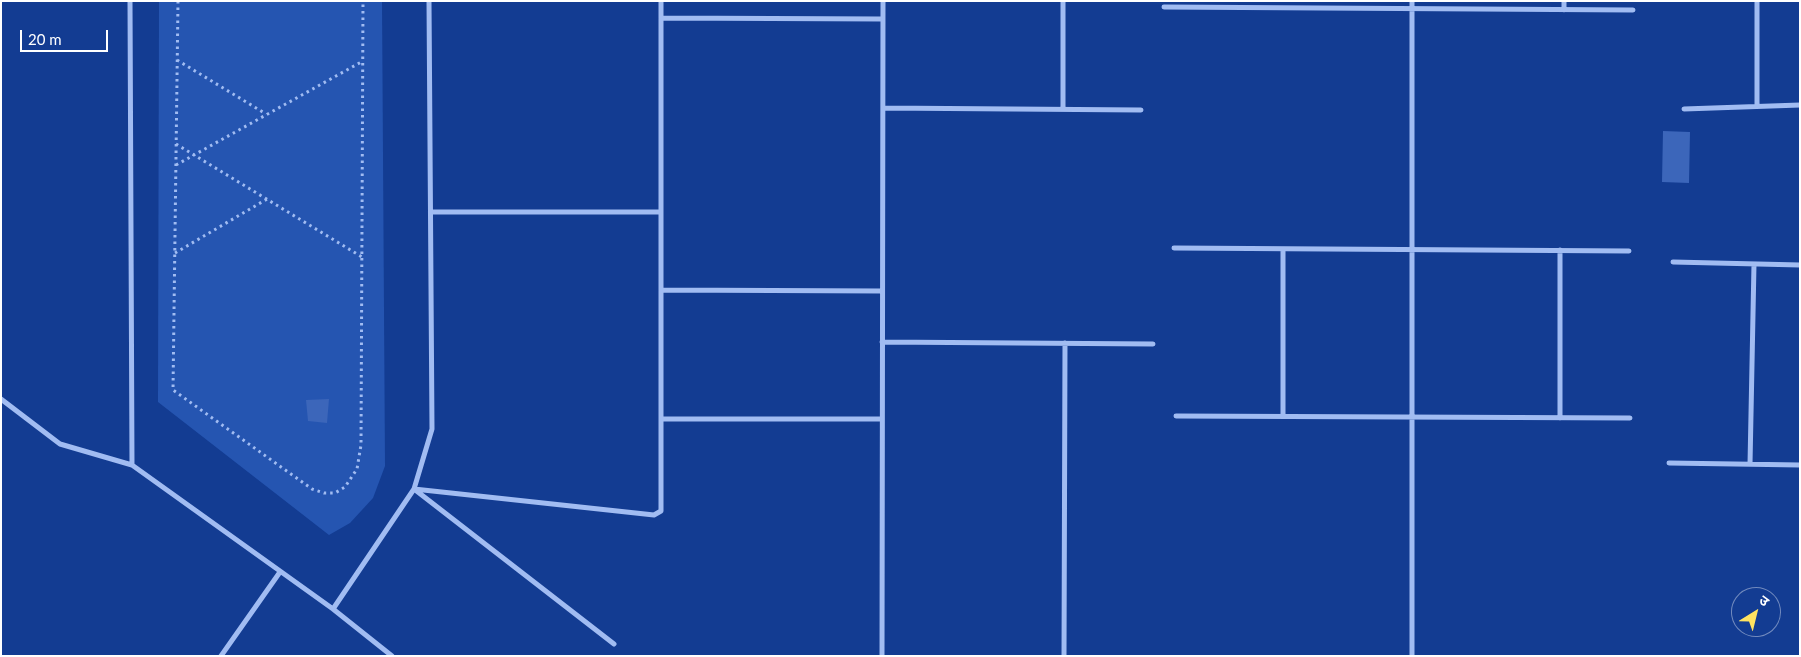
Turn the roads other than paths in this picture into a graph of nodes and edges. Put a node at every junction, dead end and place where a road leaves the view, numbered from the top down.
1 (130, 1) edge
2 (429, 1) edge
3 (661, 1) edge
4 (882, 1) edge
5 (1062, 1) edge
6 (1273, 1) edge
7 (1412, 1) edge
8 (1564, 1) edge
9 (1757, 1) edge
10 (1164, 7) dead end
11 (1273, 8) junction
12 (1412, 9) junction
13 (1564, 10) junction
14 (1633, 10) dead end
15 (661, 18) junction
16 (882, 19) junction
17 (1800, 105) edge
18 (1757, 106) junction
19 (883, 108) junction
20 (1063, 109) junction
21 (1684, 109) dead end
22 (1141, 110) dead end
23 (431, 212) junction
24 (661, 212) junction
25 (1174, 248) dead end
26 (1283, 248) junction
27 (1412, 249) junction
28 (1560, 250) junction
29 (1629, 251) dead end
30 (1673, 262) dead end
31 (1754, 264) junction
32 (1800, 265) edge
33 (661, 290) junction
34 (882, 291) junction
35 (882, 342) junction
36 (1065, 343) junction
37 (1153, 344) dead end
38 (1, 399) edge
39 (1176, 416) dead end
40 (1283, 416) junction
41 (1412, 417) junction
42 (1560, 418) junction
43 (1630, 418) dead end
44 (661, 419) junction
45 (882, 419) junction
46 (1670, 463) dead end
47 (1750, 464) junction
48 (1800, 464) edge
49 (132, 465) junction
50 (414, 489) junction
51 (280, 572) junction
52 (333, 609) junction
53 (614, 644) dead end
54 (221, 656) edge
55 (392, 656) edge
56 (882, 656) edge
57 (1064, 656) edge
58 (1412, 656) edge

1 - 49 street
2 - 23 street
3 - 15 street
4 - 16 street
5 - 20 street
6 - 11 street
7 - 12 street
8 - 13 street
9 - 18 street
10 - 11 street
11 - 12 street
12 - 13 street
12 - 27 street
13 - 14 street
15 - 16 street
15 - 24 street
16 - 19 street
17 - 18 street
18 - 21 street
19 - 20 street
19 - 34 street
20 - 22 street
23 - 24 street
23 - 50 street
24 - 33 street
25 - 26 street
26 - 27 street
26 - 40 street
27 - 28 street
27 - 41 street
28 - 29 street
28 - 42 street
30 - 31 street
31 - 32 street
31 - 47 street
33 - 34 street
33 - 44 street
34 - 35 street
35 - 36 street
35 - 45 street
36 - 37 street
36 - 57 street
38 - 49 street
39 - 40 street
40 - 41 street
41 - 42 street
41 - 58 street
42 - 43 street
44 - 45 street
44 - 50 street
45 - 56 street
46 - 47 street
47 - 48 street
49 - 51 street
50 - 52 street
50 - 53 street
51 - 52 street
51 - 54 street
52 - 55 street

